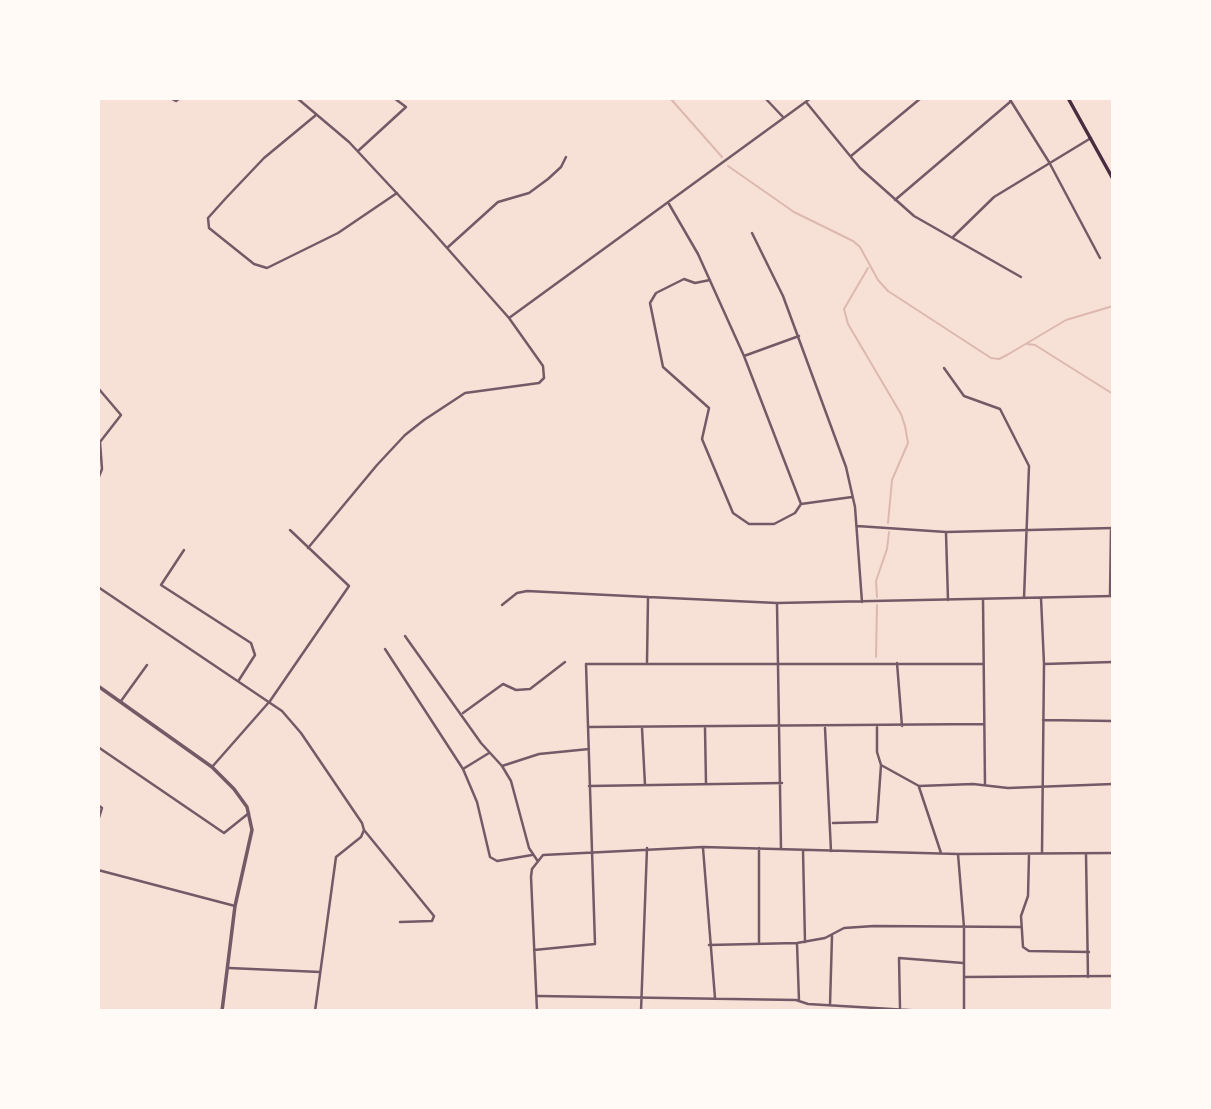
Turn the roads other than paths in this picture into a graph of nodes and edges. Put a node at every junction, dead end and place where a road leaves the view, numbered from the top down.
1 (170, 98) edge
2 (180, 98) edge
3 (299, 98) edge
4 (394, 98) edge
5 (765, 98) edge
6 (811, 98) edge
7 (921, 98) edge
8 (1068, 98) edge
9 (915, 100) edge
10 (1010, 100) edge
11 (806, 102) junction
12 (317, 114) junction
13 (783, 117) junction
14 (1091, 138) junction
15 (358, 151) junction
16 (566, 157) dead end
17 (850, 157) junction
18 (1049, 162) junction
19 (1113, 179) edge
20 (397, 193) junction
21 (895, 200) junction
22 (668, 202) junction
23 (752, 233) dead end
24 (953, 237) junction
25 (447, 248) junction
26 (1100, 258) dead end
27 (1021, 277) dead end
28 (709, 280) junction
29 (509, 318) junction
30 (799, 336) junction
31 (744, 356) junction
32 (944, 368) dead end
33 (98, 388) edge
34 (98, 480) edge
35 (852, 497) junction
36 (801, 504) junction
37 (857, 526) junction
38 (1112, 528) edge
39 (290, 530) dead end
40 (1025, 531) junction
41 (946, 532) junction
42 (308, 548) junction
43 (184, 550) dead end
44 (98, 587) edge
45 (1112, 595) edge
46 (648, 597) junction
47 (1024, 598) junction
48 (1041, 598) junction
49 (983, 599) junction
50 (948, 600) junction
51 (862, 602) junction
52 (778, 603) junction
53 (502, 605) dead end
54 (405, 636) dead end
55 (384, 649) dead end
56 (565, 662) dead end
57 (647, 662) junction
58 (1113, 662) edge
59 (778, 663) junction
60 (897, 663) junction
61 (983, 664) junction
62 (1044, 664) junction
63 (146, 665) dead end
64 (239, 680) junction
65 (98, 686) edge
66 (121, 701) junction
67 (270, 701) junction
68 (463, 713) junction
69 (1042, 720) junction
70 (1113, 721) edge
71 (984, 724) junction
72 (877, 726) junction
73 (902, 726) junction
74 (589, 727) junction
75 (642, 727) junction
76 (705, 727) junction
77 (782, 727) junction
78 (825, 727) junction
79 (98, 747) edge
80 (589, 749) junction
81 (489, 752) junction
82 (881, 765) junction
83 (502, 766) junction
84 (212, 767) junction
85 (463, 769) junction
86 (782, 783) junction
87 (706, 784) junction
88 (1113, 784) edge
89 (645, 785) junction
90 (985, 785) junction
91 (589, 786) junction
92 (919, 786) junction
93 (1042, 787) junction
94 (98, 805) edge
95 (249, 813) junction
96 (98, 821) edge
97 (831, 823) junction
98 (364, 830) junction
99 (703, 847) junction
100 (647, 848) junction
101 (759, 848) junction
102 (781, 849) junction
103 (803, 849) junction
104 (592, 850) junction
105 (831, 851) junction
106 (941, 853) junction
107 (1029, 853) junction
108 (1042, 853) junction
109 (1086, 853) junction
110 (1113, 853) edge
111 (958, 854) junction
112 (532, 855) junction
113 (537, 860) junction
114 (98, 870) edge
115 (235, 906) junction
116 (400, 922) dead end
117 (964, 927) junction
118 (1020, 928) junction
119 (832, 936) junction
120 (759, 942) junction
121 (805, 942) junction
122 (797, 943) junction
123 (709, 945) junction
124 (534, 950) junction
125 (1089, 952) junction
126 (964, 963) junction
127 (228, 968) junction
128 (320, 972) junction
129 (1088, 976) junction
130 (1113, 976) edge
131 (964, 977) junction
132 (538, 996) junction
133 (644, 997) junction
134 (715, 998) junction
135 (799, 1001) junction
136 (830, 1005) junction
137 (900, 1008) junction
138 (867, 1009) edge
139 (222, 1011) edge
140 (315, 1011) edge
141 (537, 1011) edge
142 (641, 1011) edge
143 (925, 1011) edge
144 (964, 1011) edge

1 - 2 street
3 - 12 street
4 - 15 street
5 - 13 street
6 - 11 street
7 - 9 street
8 - 14 main road
9 - 17 street
10 - 18 street
10 - 21 street
11 - 13 street
11 - 17 street
12 - 15 street
12 - 20 street
13 - 22 street
14 - 18 street
14 - 19 main road
15 - 20 street
16 - 25 street
17 - 21 street
18 - 24 street
18 - 26 street
20 - 25 street
21 - 24 street
22 - 28 street
22 - 29 street
23 - 30 street
24 - 27 street
25 - 29 street
28 - 31 street
28 - 36 street
29 - 42 street
30 - 31 street
30 - 35 street
31 - 36 street
32 - 40 street
33 - 34 street
35 - 36 street
35 - 37 street
37 - 41 street
37 - 51 street
38 - 40 street
38 - 45 street
39 - 42 street
40 - 41 street
40 - 47 street
41 - 50 street
42 - 67 street
43 - 64 street
44 - 64 street
45 - 48 street
46 - 52 street
46 - 53 street
46 - 57 street
47 - 48 street
47 - 49 street
48 - 62 street
49 - 50 street
49 - 61 street
50 - 51 street
51 - 52 street
52 - 59 street
54 - 68 street
55 - 85 street
56 - 68 street
57 - 59 street
57 - 74 street
58 - 62 street
59 - 60 street
59 - 77 street
60 - 61 street
60 - 73 street
61 - 71 street
62 - 69 street
63 - 66 street
64 - 67 street
65 - 66 street
66 - 84 street
67 - 84 street
67 - 98 street
68 - 81 street
69 - 70 street
69 - 93 street
71 - 73 street
71 - 90 street
72 - 73 street
72 - 78 street
72 - 82 street
74 - 75 street
74 - 80 street
75 - 76 street
75 - 89 street
76 - 77 street
76 - 87 street
77 - 78 street
77 - 86 street
78 - 97 street
79 - 95 street
80 - 83 street
80 - 91 street
81 - 83 street
81 - 85 street
82 - 92 street
82 - 97 street
83 - 112 street
84 - 95 street
85 - 112 street
86 - 87 street
86 - 102 street
87 - 89 street
88 - 93 street
89 - 91 street
90 - 92 street
90 - 93 street
91 - 104 street
92 - 106 street
93 - 108 street
94 - 96 street
95 - 115 street
97 - 105 street
98 - 116 street
98 - 128 street
99 - 100 street
99 - 101 street
99 - 123 street
100 - 104 street
100 - 133 street
101 - 102 street
101 - 120 street
102 - 103 street
103 - 105 street
103 - 121 street
104 - 113 street
104 - 124 street
105 - 106 street
106 - 111 street
107 - 108 street
107 - 111 street
107 - 118 street
108 - 109 street
109 - 110 street
109 - 125 street
111 - 117 street
112 - 113 street
113 - 124 street
114 - 115 street
115 - 127 street
117 - 118 street
117 - 119 street
117 - 126 street
118 - 125 street
119 - 121 street
119 - 136 street
120 - 122 street
120 - 123 street
121 - 122 street
122 - 135 street
123 - 134 street
124 - 132 street
125 - 129 street
126 - 131 street
126 - 137 street
127 - 128 street
127 - 139 street
128 - 140 street
129 - 130 street
129 - 131 street
131 - 144 street
132 - 133 street
132 - 141 street
133 - 134 street
133 - 142 street
134 - 135 street
135 - 136 street
136 - 138 street
137 - 138 street
137 - 143 street

